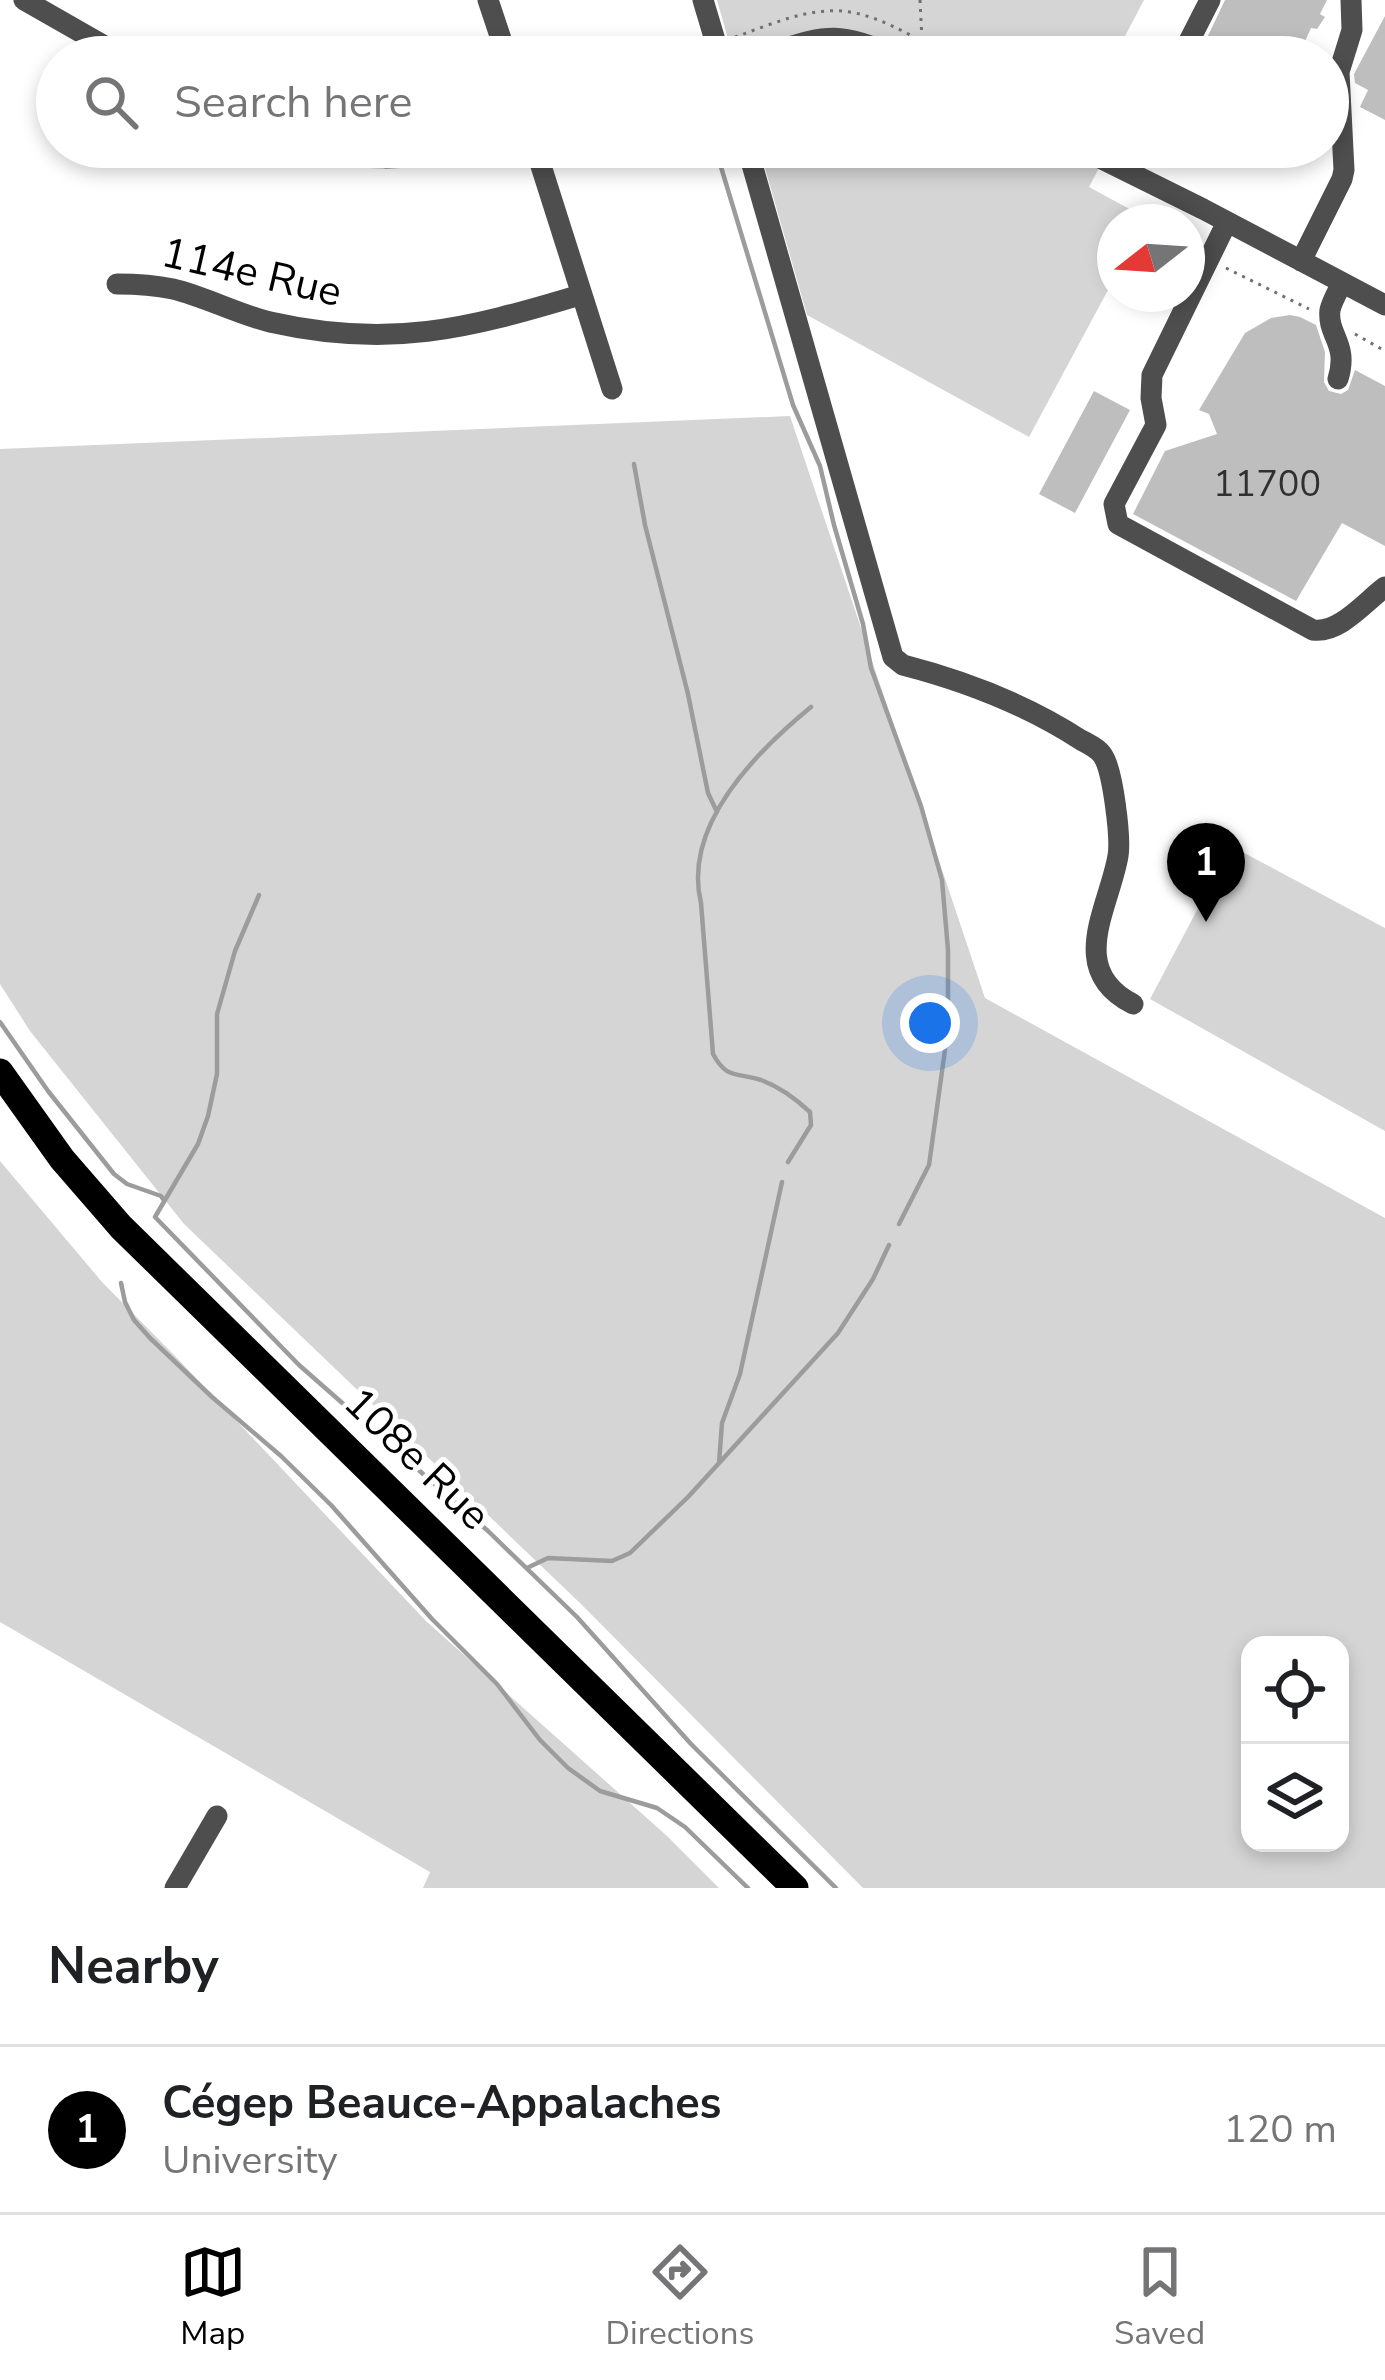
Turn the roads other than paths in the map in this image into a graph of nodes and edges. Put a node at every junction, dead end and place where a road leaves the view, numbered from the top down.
1 (23, 0) edge
2 (488, 0) edge
3 (703, 0) edge
4 (1210, 0) edge
5 (1351, 0) edge
6 (87, 36) edge
7 (500, 36) edge
8 (714, 36) edge
9 (1192, 36) edge
10 (1349, 40) edge
11 (541, 168) edge
12 (753, 168) edge
13 (1120, 168) edge
14 (1344, 168) edge
15 (1124, 170) joint
16 (1227, 222) junction
17 (1301, 261) junction
18 (1342, 283) junction
19 (117, 284) dead end
20 (580, 295) junction
21 (1385, 305) edge
22 (1338, 379) dead end
23 (612, 389) dead end
24 (1385, 587) edge
25 (1133, 1004) dead end
26 (0, 1072) edge
27 (217, 1816) dead end
28 (175, 1888) edge
29 (795, 1888) edge

1 - 6 street
2 - 7 street
3 - 8 street
4 - 9 street
5 - 10 street
11 - 20 street
12 - 25 street
13 - 15 street
14 - 17 street
15 - 16 street
16 - 17 street
16 - 24 street
17 - 18 street
18 - 21 street
18 - 22 street
19 - 20 street, 114e Rue
20 - 23 street
26 - 29 main road, 108e Rue
27 - 28 street

